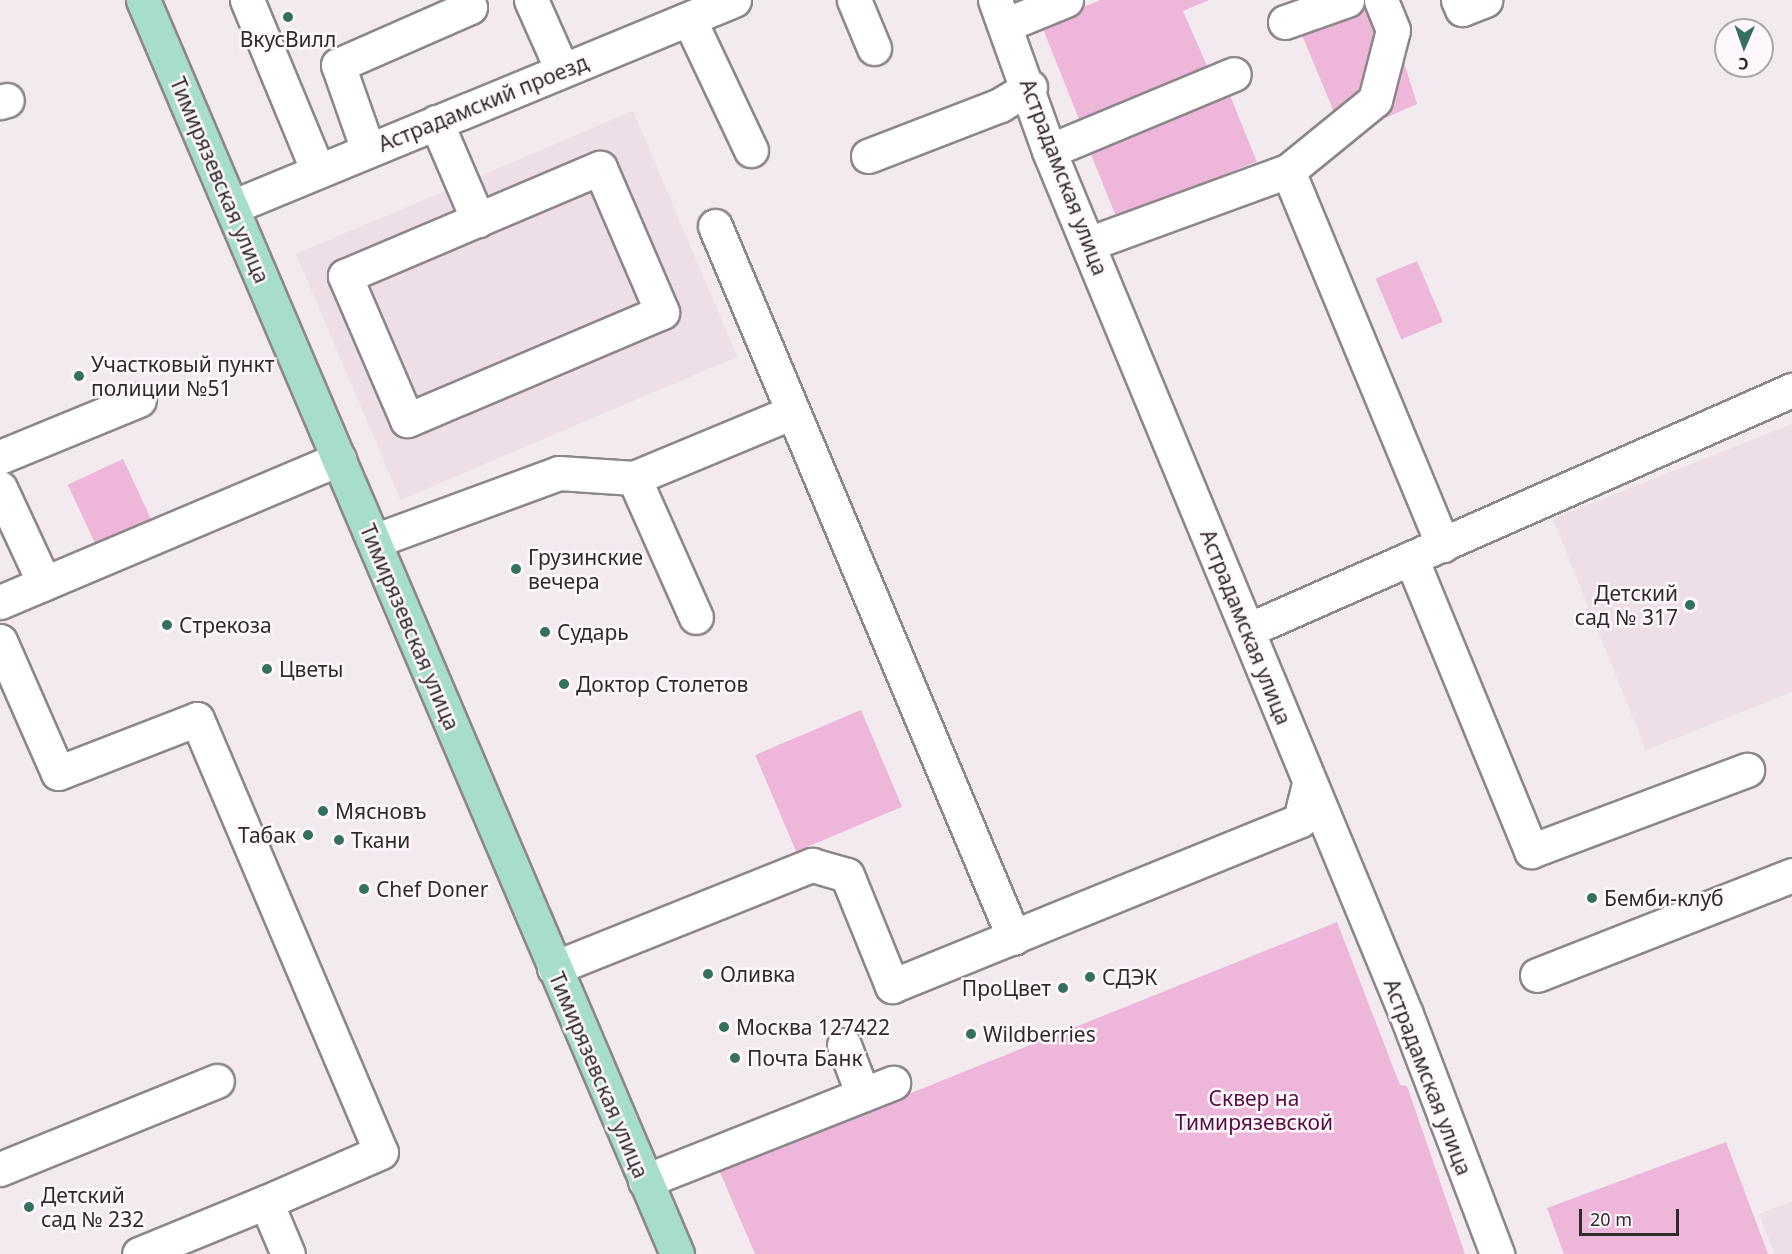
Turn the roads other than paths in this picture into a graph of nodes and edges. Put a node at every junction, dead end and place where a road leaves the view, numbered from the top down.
1 (143, 0) edge
2 (247, 0) edge
3 (466, 0) edge
4 (531, 0) edge
5 (734, 0) edge
6 (854, 0) edge
7 (1066, 0) edge
8 (1347, 0) edge
9 (1381, 0) edge
10 (1458, 0) edge
11 (1485, 0) edge
12 (1000, 13) edge
13 (689, 19) junction
14 (1285, 22) dead end
15 (874, 48) dead end
16 (562, 70) junction
17 (1234, 74) dead end
18 (1030, 87) junction
19 (436, 123) junction
20 (368, 150) junction
21 (751, 150) dead end
22 (1049, 151) junction
23 (868, 156) dead end
24 (318, 171) junction
25 (1288, 171) junction
26 (232, 207) junction
27 (478, 220) junction
28 (715, 226) dead end
29 (1088, 244) junction
30 (1792, 390) edge
31 (139, 400) dead end
32 (790, 414) junction
33 (0, 457) edge
34 (339, 459) junction
35 (634, 478) junction
36 (0, 488) edge
37 (374, 541) junction
38 (1443, 544) junction
39 (1411, 558) junction
40 (44, 583) junction
41 (0, 602) edge
42 (696, 617) dead end
43 (1248, 630) junction
44 (0, 641) edge
45 (8, 685) edge
46 (1747, 770) dead end
47 (1310, 784) junction
48 (1792, 875) edge
49 (1014, 939) junction
50 (554, 968) junction
51 (1537, 975) dead end
52 (844, 1045) dead end
53 (217, 1081) dead end
54 (893, 1083) dead end
55 (863, 1095) junction
56 (0, 1169) edge
57 (645, 1181) junction
58 (266, 1202) junction
59 (139, 1254) edge
60 (288, 1254) edge
61 (677, 1254) edge
62 (1497, 1254) edge

1 - 26 main road, Тимирязевская улица
2 - 24 street
3 - 20 street
4 - 16 street
5 - 13 street, Астрадамский проезд
6 - 15 street
7 - 12 street
8 - 14 street
9 - 25 street
10 - 11 street
12 - 18 street, Астрадамская улица
13 - 16 street, Астрадамский проезд
13 - 21 street
16 - 19 street, Астрадамский проезд
17 - 22 street
18 - 22 street, Астрадамская улица
18 - 23 street
19 - 20 street, Астрадамский проезд
19 - 27 street
20 - 24 street, Астрадамский проезд
22 - 29 street, Астрадамская улица
24 - 26 street, Астрадамский проезд
25 - 29 street
25 - 38 street
26 - 34 main road, Тимирязевская улица
27 - 27 street
28 - 32 street
29 - 43 street, Астрадамская улица
30 - 38 street
31 - 33 street
32 - 35 street
32 - 49 street
34 - 37 main road, Тимирязевская улица
34 - 40 street
35 - 37 street
35 - 42 street
36 - 40 street
37 - 50 main road, Тимирязевская улица
38 - 39 street
39 - 43 street
39 - 46 street
40 - 41 street
43 - 47 street, Астрадамская улица
44 - 45 street
45 - 58 street
47 - 49 street
47 - 62 street, Астрадамская улица
48 - 51 street
49 - 50 street
50 - 57 main road, Тимирязевская улица
52 - 55 street
53 - 56 street
54 - 55 street
55 - 57 street
57 - 61 main road, Тимирязевская улица
58 - 59 street
58 - 60 street

